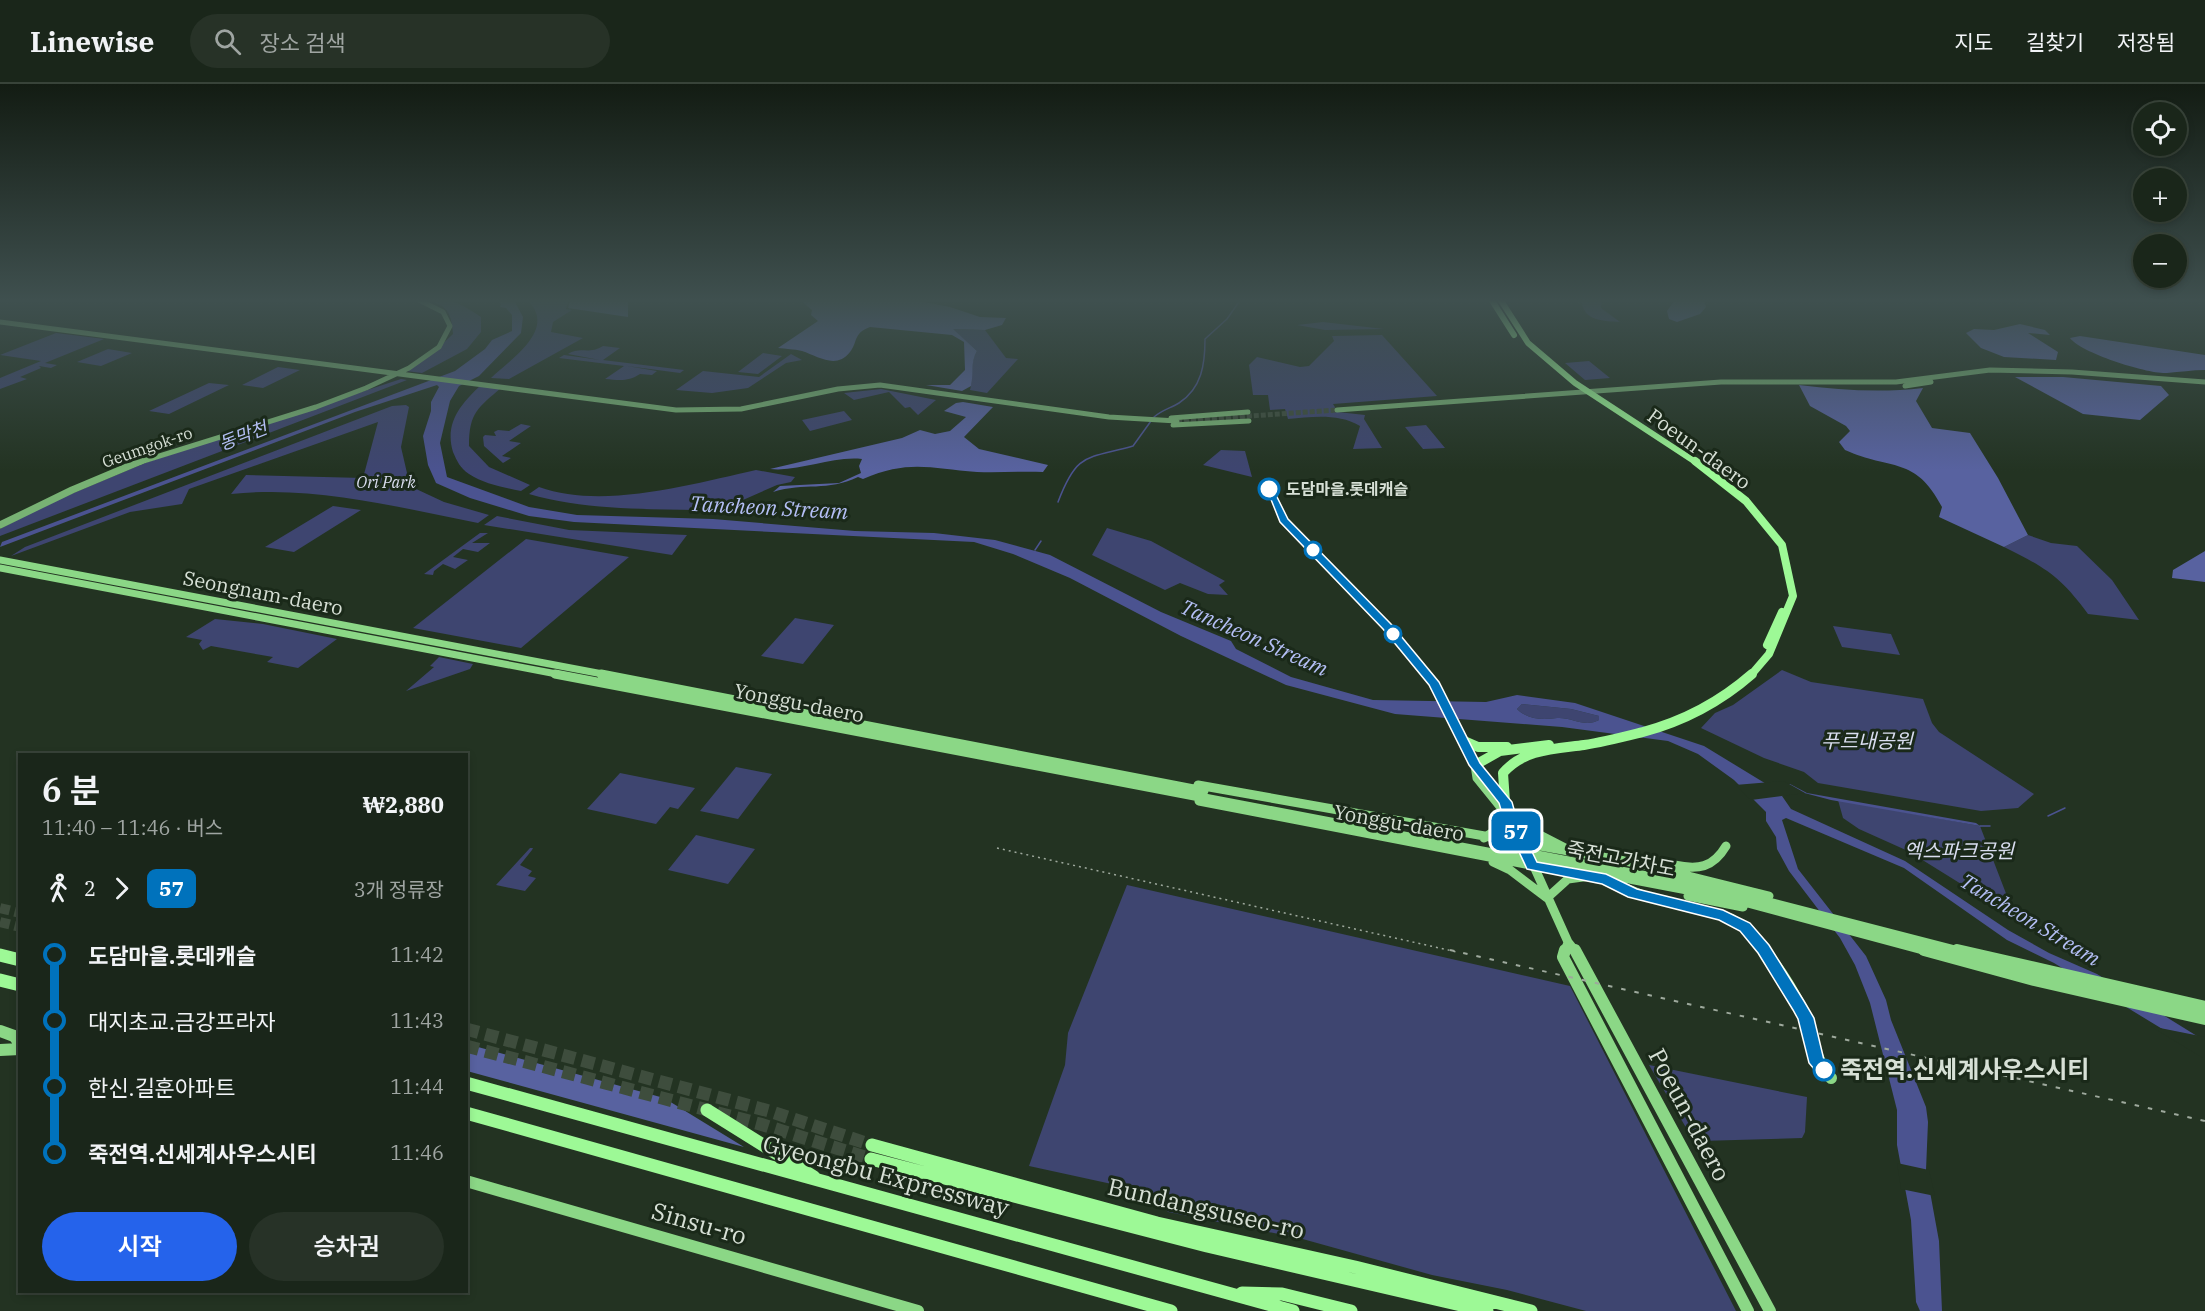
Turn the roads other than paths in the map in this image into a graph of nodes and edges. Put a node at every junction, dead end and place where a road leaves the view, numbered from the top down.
1 (269, 356) edge
2 (426, 356) edge
3 (1535, 356) edge
4 (401, 373) junction
5 (1952, 374) junction
6 (2205, 384) edge
7 (1586, 392) junction
8 (1425, 405) junction
9 (1337, 410) tunnel mouth
10 (1248, 412) dead end
11 (1166, 421) junction
12 (1177, 421) tunnel mouth
13 (1249, 421) dead end
14 (0, 525) edge
15 (0, 560) edge
16 (0, 568) edge
17 (520, 658) joint
18 (509, 665) joint
19 (1462, 740) dead end
20 (1518, 747) junction
21 (1553, 747) junction
22 (1475, 765) joint
23 (1086, 771) junction
24 (1202, 794) junction
25 (1505, 802) joint
26 (1510, 820) junction
27 (1484, 837) junction
28 (1522, 844) junction
29 (1726, 846) dead end
30 (1572, 853) junction
31 (1476, 855) junction
32 (1601, 857) junction
33 (1532, 866) junction
34 (1578, 874) junction
35 (1590, 876) junction
36 (1606, 880) junction
37 (1547, 898) junction
38 (1881, 929) junction
39 (1890, 941) junction
40 (1568, 942) junction
41 (0, 955) edge
42 (18, 960) edge
43 (1, 980) edge
44 (18, 984) edge
45 (2205, 1007) edge
46 (2205, 1018) edge
47 (0, 1031) edge
48 (18, 1041) edge
49 (18, 1049) edge
50 (0, 1050) edge
51 (1831, 1078) dead end
52 (468, 1084) edge
53 (707, 1110) dead end
54 (468, 1114) edge
55 (468, 1182) edge
56 (824, 1182) junction
57 (701, 1248) joint
58 (1225, 1292) junction
59 (918, 1311) edge
60 (1172, 1311) edge
61 (1293, 1311) edge
62 (1351, 1311) edge
63 (1487, 1311) edge
64 (1532, 1311) edge
65 (1748, 1311) edge
66 (1770, 1311) edge

1 - 4 main road
2 - 4 main road, Geumgok-ro
3 - 7 highway, Poeun-daero
4 - 11 main road
4 - 14 main road, Geumgok-ro
5 - 6 main road
5 - 7 main road
5 - 7 main road
5 - 8 main road
7 - 8 main road
7 - 8 main road
7 - 21 highway, Poeun-daero
8 - 9 main road
10 - 11 main road
11 - 12 main road
11 - 13 main road
15 - 17 main road, Seongnam-daero
16 - 18 main road, Seongnam-daero
17 - 23 main road, Yonggu-daero
18 - 23 main road, Yonggu-daero
19 - 20 highway
20 - 21 highway, Poeun-daero
20 - 22 highway, Poeun-daero
21 - 25 highway, Poeun-daero
22 - 26 main road, Poeun-daero
23 - 24 main road, Yonggu-daero
23 - 27 main road, Yonggu-daero
23 - 31 main road, Yonggu-daero
24 - 38 main road, 죽전고가차도
24 - 39 main road, 죽전고가차도
25 - 26 main road, Poeun-daero
26 - 27 main road
26 - 28 main road, Poeun-daero
26 - 32 main road
27 - 28 main road, Yonggu-daero
28 - 30 main road, Yonggu-daero
28 - 33 main road, Poeun-daero
29 - 32 main road
30 - 32 main road, Yonggu-daero
30 - 34 main road
31 - 33 main road, Yonggu-daero
31 - 37 main road
32 - 38 main road, Yonggu-daero
33 - 34 main road, Yonggu-daero
33 - 37 main road, Poeun-daero
34 - 35 main road, Yonggu-daero
35 - 36 main road, Yonggu-daero
35 - 37 main road
36 - 39 main road, Yonggu-daero
36 - 51 main road
37 - 40 main road, Poeun-daero
38 - 45 main road
39 - 46 main road
40 - 65 main road, Poeun-daero
40 - 66 main road, Poeun-daero
41 - 42 highway
43 - 44 highway
47 - 48 main road
49 - 50 main road
52 - 56 highway, Gyeongbu Expressway
53 - 56 highway
54 - 60 highway
55 - 57 main road, Sinsu-ro
56 - 58 highway, Gyeongbu Expressway
57 - 59 main road, Sinsu-ro
58 - 61 highway, Gyeongbu Expressway
58 - 62 highway
63 - 64 highway, Bundangsuseo-ro

